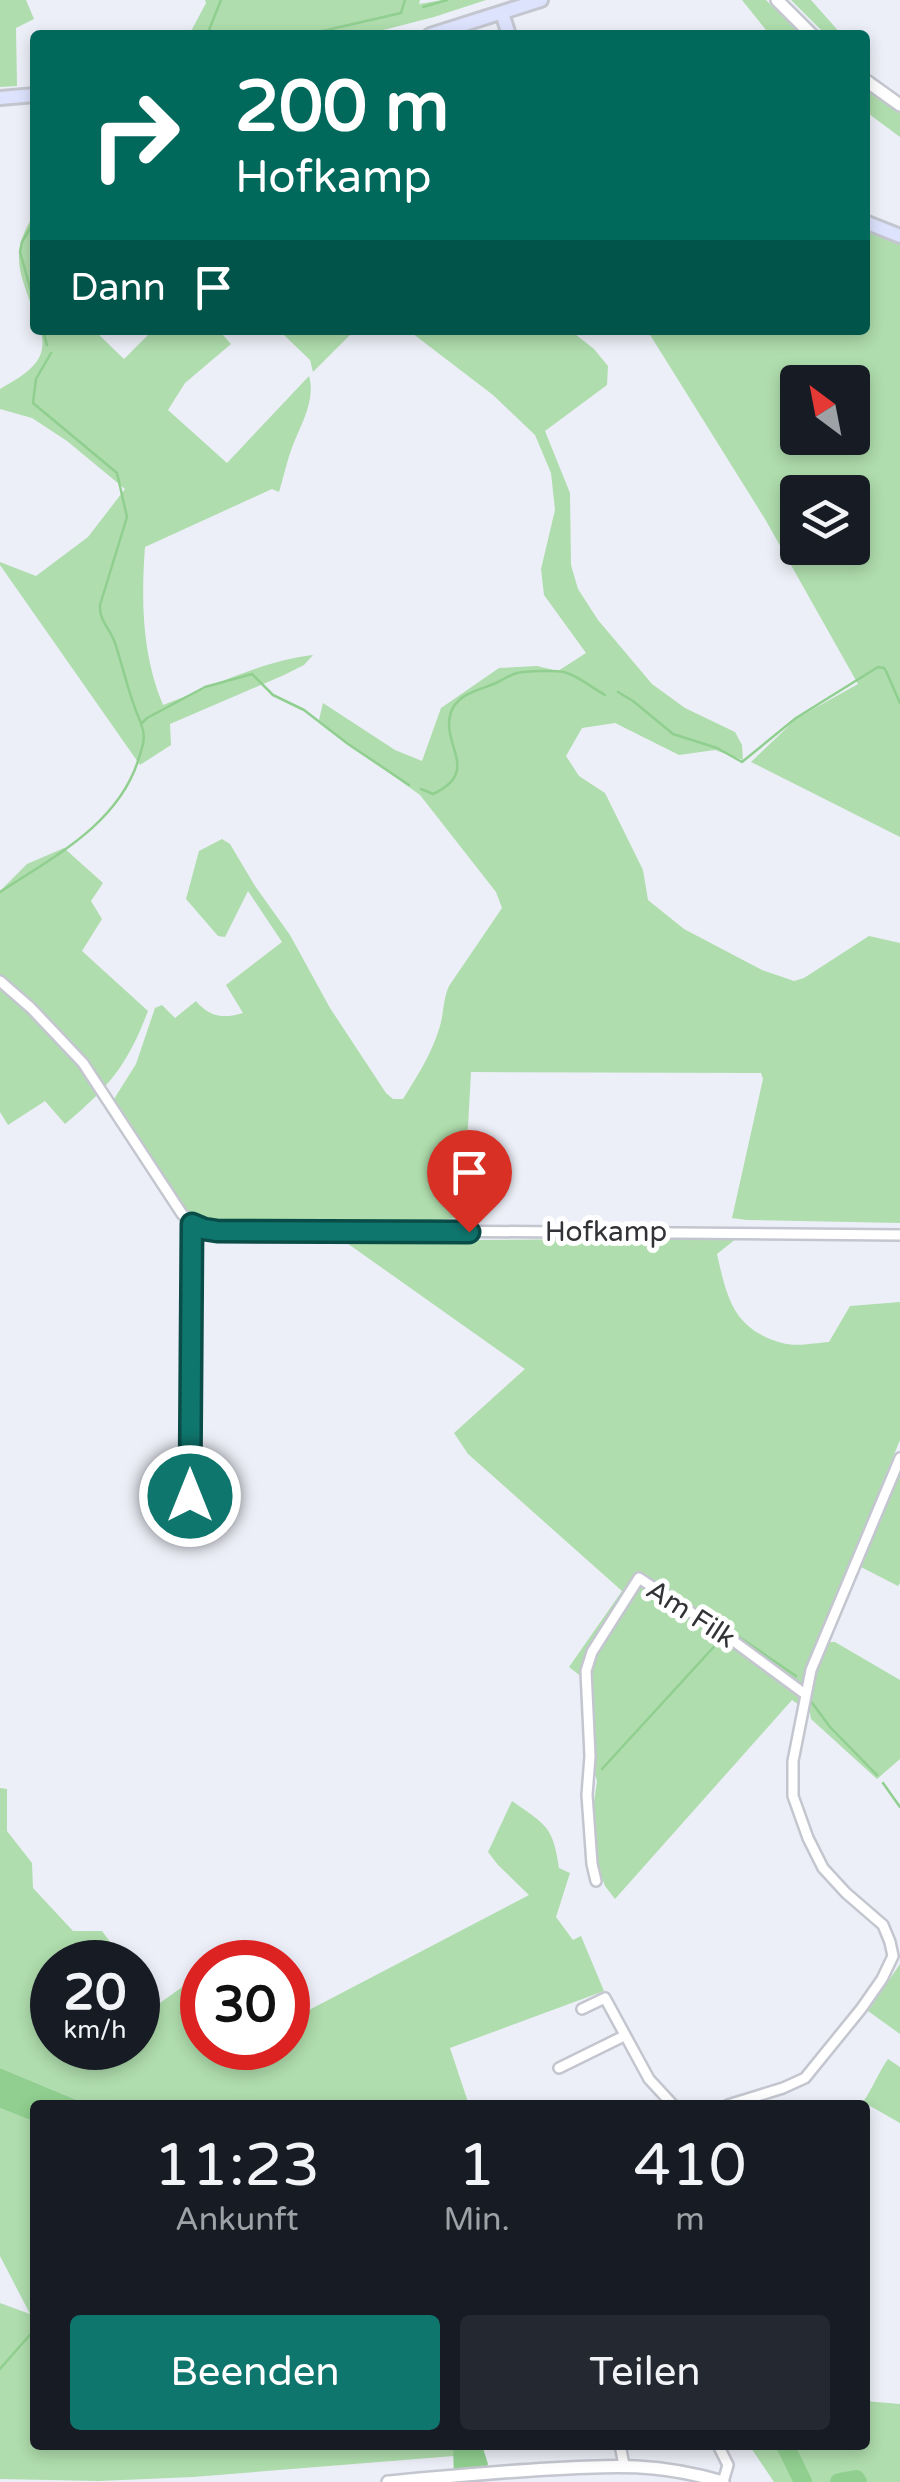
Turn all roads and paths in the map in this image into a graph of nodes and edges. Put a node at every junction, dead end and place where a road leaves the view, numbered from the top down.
1 (541, 0) edge
2 (777, 0) edge
3 (502, 13) junction
4 (446, 30) edge
5 (507, 30) edge
6 (807, 30) edge
7 (870, 83) edge
8 (30, 95) edge
9 (0, 98) edge
10 (900, 104) edge
11 (870, 224) edge
12 (900, 236) edge
13 (0, 981) edge
14 (192, 1224) junction
15 (900, 1234) edge
16 (900, 1458) edge
17 (190, 1496) dead end
18 (805, 1694) junction
19 (596, 1881) dead end
20 (582, 2009) dead end
21 (624, 2036) junction
22 (558, 2068) dead end
23 (668, 2100) edge
24 (744, 2100) edge
25 (621, 2450) edge
26 (720, 2450) edge
27 (624, 2465) junction
28 (388, 2482) edge
29 (723, 2482) edge

1 - 3 main road
2 - 6 street
3 - 4 main road
3 - 5 main road
7 - 10 street
8 - 9 main road
11 - 12 main road
13 - 14 street
14 - 15 street, Hofkamp
14 - 17 street
16 - 18 street
18 - 19 street, Am Filk
18 - 24 street
20 - 21 street
21 - 22 street
21 - 23 street
25 - 27 street
26 - 29 street
27 - 28 street
27 - 29 street

